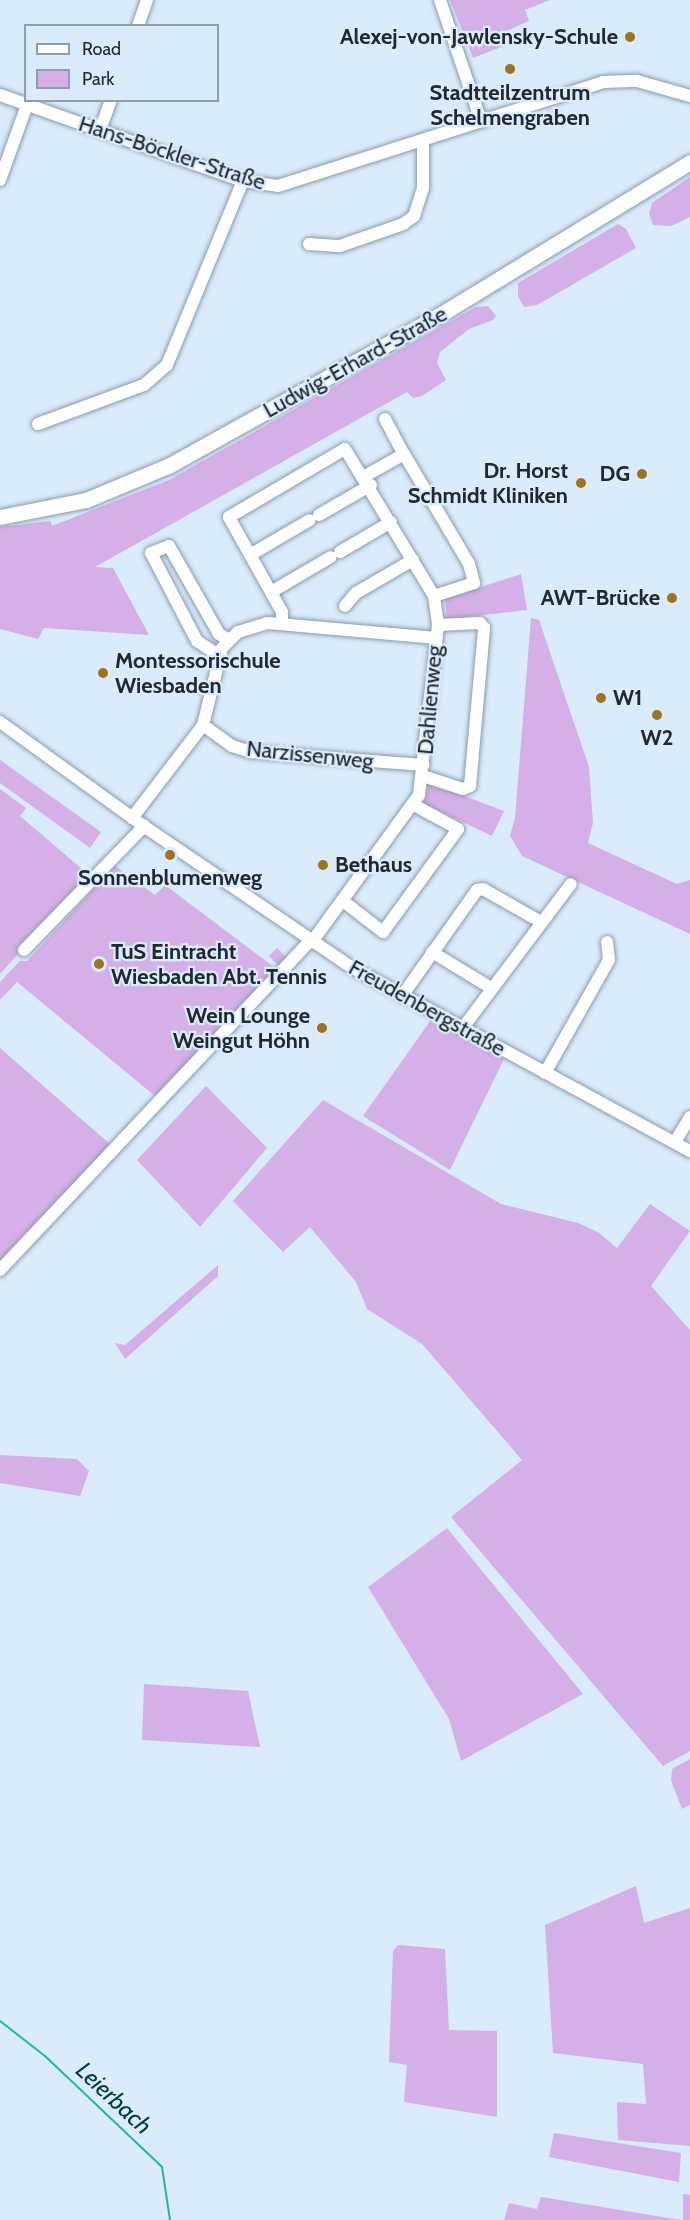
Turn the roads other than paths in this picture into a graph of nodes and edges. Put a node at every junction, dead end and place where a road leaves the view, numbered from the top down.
1 (147, 0) edge
2 (440, 0) edge
3 (139, 24) edge
4 (0, 95) edge
5 (690, 96) edge
6 (110, 102) edge
7 (27, 105) junction
8 (481, 122) junction
9 (100, 130) junction
10 (423, 141) junction
11 (690, 162) edge
12 (0, 180) edge
13 (243, 181) junction
14 (309, 244) dead end
15 (385, 419) dead end
16 (38, 424) dead end
17 (404, 454) junction
18 (368, 481) junction
19 (0, 517) edge
20 (391, 522) junction
21 (250, 555) junction
22 (413, 560) junction
23 (271, 591) junction
24 (434, 596) junction
25 (345, 606) dead end
26 (282, 624) junction
27 (438, 625) junction
28 (436, 638) junction
29 (229, 640) junction
30 (220, 656) junction
31 (0, 722) edge
32 (203, 725) junction
33 (424, 771) junction
34 (414, 805) junction
35 (132, 818) junction
36 (144, 826) junction
37 (571, 884) dead end
38 (343, 901) junction
39 (540, 922) junction
40 (311, 941) junction
41 (607, 942) dead end
42 (24, 950) dead end
43 (432, 952) junction
44 (491, 988) junction
45 (402, 996) junction
46 (462, 1029) junction
47 (545, 1073) junction
48 (690, 1117) edge
49 (675, 1142) junction
50 (690, 1151) edge
51 (0, 1270) edge

1 - 3 street
2 - 8 street
4 - 7 street, Hans-Böckler-Straße
5 - 8 street, Hans-Böckler-Straße
6 - 9 street
7 - 9 street, Hans-Böckler-Straße
7 - 12 street
8 - 10 street, Hans-Böckler-Straße
9 - 13 street, Hans-Böckler-Straße
10 - 13 street, Hans-Böckler-Straße
10 - 14 street
11 - 19 main road, Ludwig-Erhard-Straße
13 - 16 street
15 - 17 street
17 - 18 street
17 - 24 street
18 - 20 street, Dahlienweg
18 - 21 street
18 - 21 street, Dahlienweg
20 - 22 street, Dahlienweg
20 - 23 street
21 - 23 street
22 - 24 street, Dahlienweg
22 - 25 street
23 - 26 street
24 - 27 street, Dahlienweg
26 - 28 street
26 - 29 street
27 - 28 street, Dahlienweg
27 - 33 street, Narzissenweg
28 - 33 street, Dahlienweg
29 - 30 street
29 - 30 street
30 - 32 street
31 - 35 street, Freudenbergstraße
32 - 33 street, Narzissenweg
32 - 35 street
33 - 34 street, Dahlienweg
34 - 38 street, Dahlienweg
34 - 38 street
35 - 36 street, Freudenbergstraße
36 - 40 street, Freudenbergstraße
36 - 42 street
37 - 39 street
38 - 40 street, Dahlienweg
39 - 43 street
39 - 44 street
40 - 45 street, Freudenbergstraße
40 - 51 street, Dahlienweg
41 - 47 street
43 - 44 street
43 - 45 street
44 - 46 street
45 - 46 street, Freudenbergstraße
46 - 47 street, Freudenbergstraße
47 - 49 street, Freudenbergstraße
48 - 49 street
49 - 50 street, Freudenbergstraße

